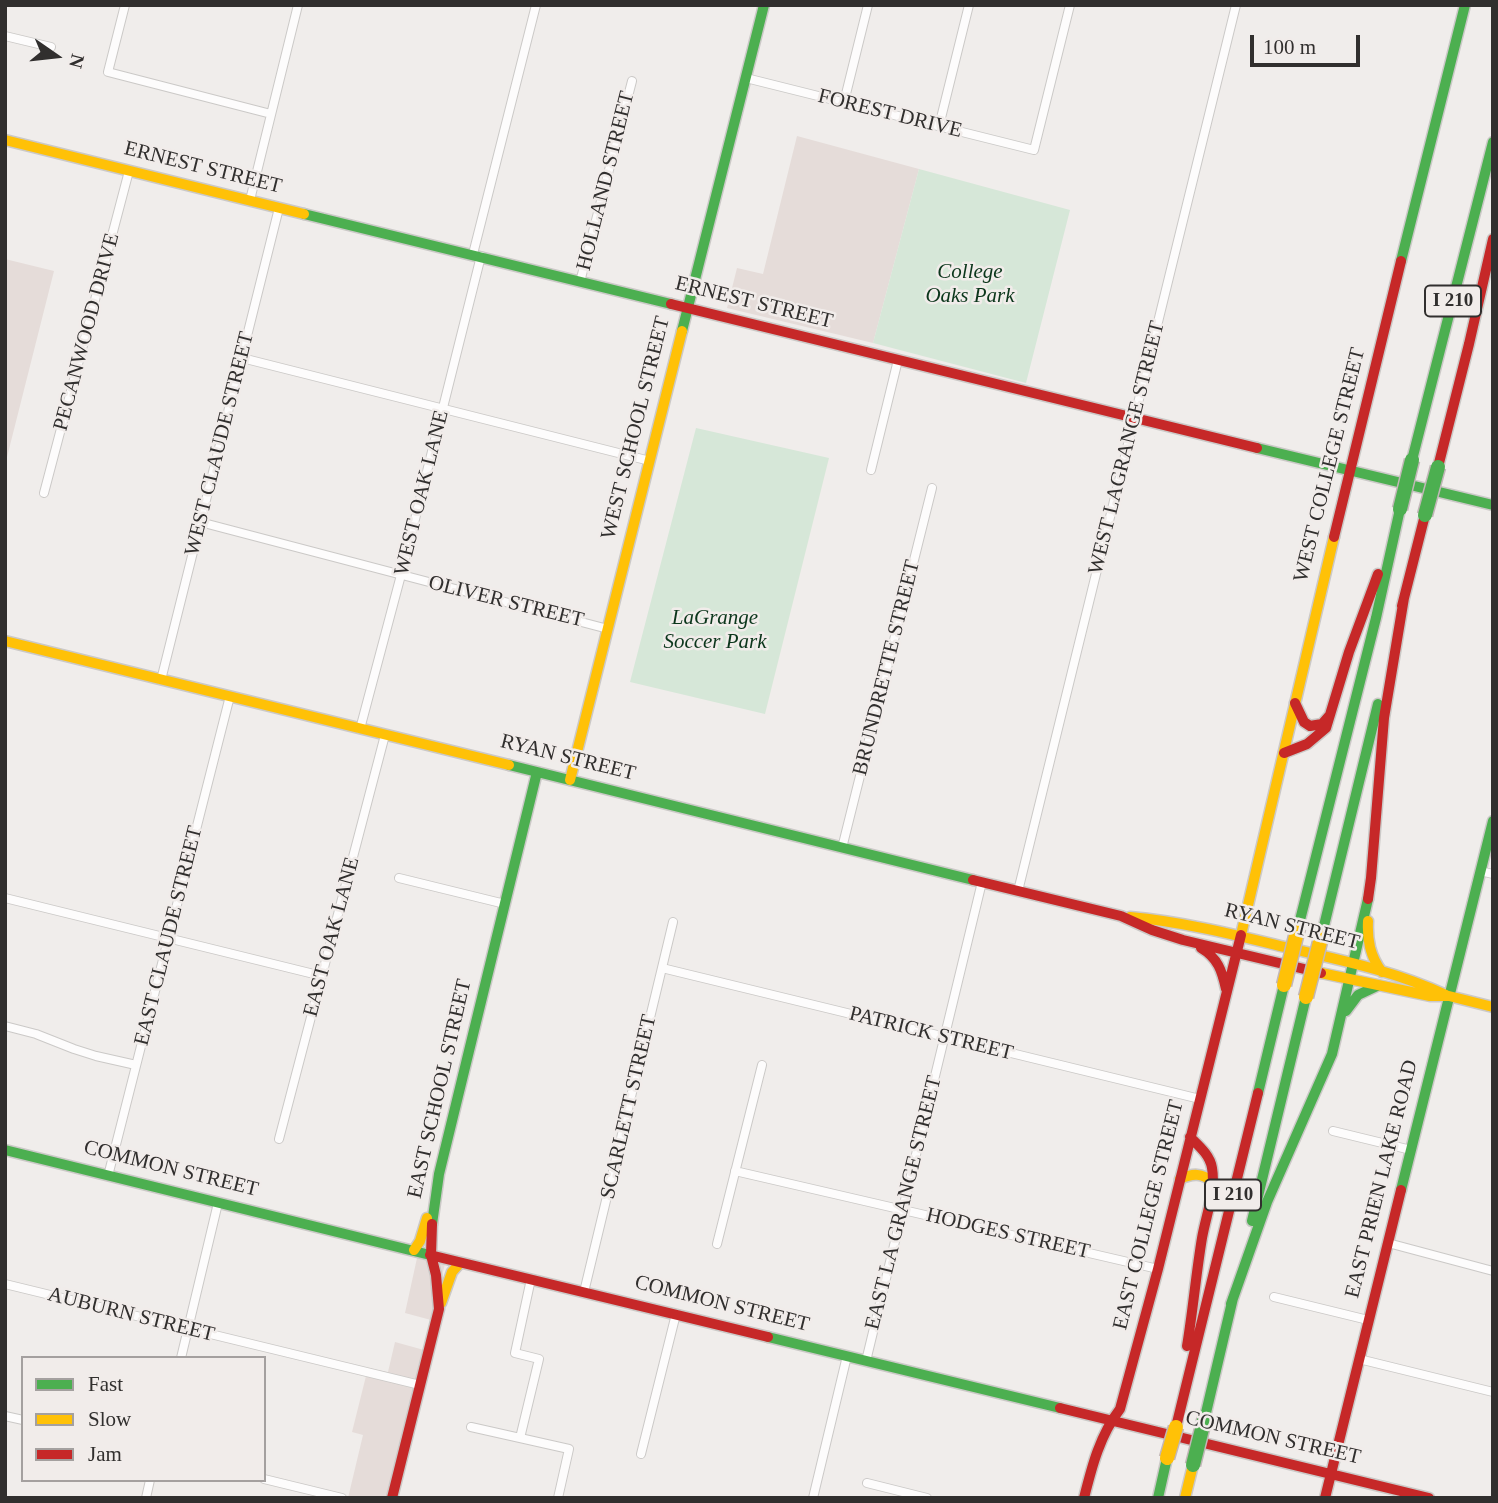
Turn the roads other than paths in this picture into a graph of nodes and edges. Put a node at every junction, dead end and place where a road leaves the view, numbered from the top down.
1 (125, 5) edge
2 (298, 5) edge
3 (536, 5) edge
4 (764, 5) edge
5 (868, 5) edge
6 (969, 5) edge
7 (1070, 5) edge
8 (1236, 5) edge
9 (1465, 5) edge
10 (5, 36) edge
11 (51, 47) dead end
12 (746, 78) junction
13 (632, 81) dead end
14 (844, 102) junction
15 (271, 114) junction
16 (939, 126) junction
17 (5, 140) edge
18 (1493, 142) edge
19 (130, 171) junction
20 (250, 200) junction
21 (279, 208) junction
22 (1493, 239) edge
23 (477, 256) junction
24 (580, 282) junction
25 (688, 309) junction
26 (242, 358) junction
27 (898, 360) junction
28 (442, 409) junction
29 (1134, 418) junction
30 (650, 461) junction
31 (871, 470) dead end
32 (1349, 471) junction
33 (932, 488) dead end
34 (44, 493) dead end
35 (1493, 505) edge
36 (201, 522) junction
37 (1396, 527) junction
38 (401, 575) junction
39 (1404, 598) junction
40 (608, 629) junction
41 (5, 641) edge
42 (162, 680) junction
43 (230, 696) junction
44 (1295, 703) junction
45 (1330, 715) junction
46 (360, 729) junction
47 (384, 735) junction
48 (1284, 753) junction
49 (537, 772) junction
50 (570, 780) junction
51 (1493, 821) edge
52 (842, 848) junction
53 (1487, 873) edge
54 (399, 878) dead end
55 (982, 882) junction
56 (1018, 891) junction
57 (1368, 895) junction
58 (5, 898) edge
59 (505, 904) junction
60 (1121, 916) junction
61 (673, 922) dead end
62 (1240, 936) junction
63 (168, 939) junction
64 (1183, 940) junction
65 (1237, 953) junction
66 (1352, 963) junction
67 (662, 968) junction
68 (321, 976) junction
69 (1379, 979) junction
70 (1349, 981) junction
71 (1226, 994) junction
72 (1449, 996) junction
73 (1493, 1007) edge
74 (5, 1026) edge
75 (1338, 1031) junction
76 (944, 1037) junction
77 (136, 1065) junction
78 (762, 1065) dead end
79 (1200, 1099) junction
80 (1334, 1131) dead end
81 (1190, 1137) junction
82 (279, 1139) dead end
83 (5, 1150) edge
84 (1411, 1150) junction
85 (735, 1171) junction
86 (439, 1174) junction
87 (108, 1176) junction
88 (1180, 1179) junction
89 (1213, 1182) junction
90 (218, 1203) junction
91 (902, 1209) junction
92 (1388, 1243) junction
93 (717, 1244) dead end
94 (414, 1250) junction
95 (431, 1255) junction
96 (460, 1263) junction
97 (1158, 1269) junction
98 (1493, 1271) edge
99 (531, 1279) junction
100 (5, 1284) edge
101 (584, 1292) junction
102 (1274, 1297) dead end
103 (1231, 1304) junction
104 (439, 1309) junction
105 (676, 1314) junction
106 (1368, 1320) junction
107 (188, 1329) junction
108 (181, 1356) edge
109 (847, 1356) junction
110 (1359, 1359) junction
111 (866, 1361) junction
112 (420, 1385) junction
113 (1493, 1392) edge
114 (1180, 1408) junction
115 (1110, 1421) junction
116 (471, 1427) dead end
117 (520, 1438) junction
118 (641, 1454) dead end
119 (1331, 1473) junction
120 (266, 1479) edge
121 (867, 1483) dead end
122 (342, 1498) edge
123 (392, 1498) edge
124 (558, 1498) edge
125 (813, 1498) edge
126 (927, 1498) edge
127 (1084, 1498) edge
128 (1158, 1498) edge
129 (1185, 1498) edge
130 (1325, 1498) edge
131 (1429, 1498) edge

1 - 15 street
2 - 15 street
3 - 23 street, WEST OAK LANE
4 - 12 main road, WEST SCHOOL STREET
5 - 14 street
6 - 16 street
7 - 16 street, FOREST DRIVE
8 - 29 street, WEST LAGRANGE STREET
9 - 32 main road, WEST COLLEGE STREET
10 - 11 street
12 - 14 street, FOREST DRIVE
12 - 25 main road, WEST SCHOOL STREET
13 - 24 street, HOLLAND STREET
14 - 16 street, FOREST DRIVE
15 - 20 street
17 - 19 main road, ERNEST STREET
18 - 37 main road, I 210, bridge
19 - 20 main road, ERNEST STREET
19 - 34 street, PECANWOOD DRIVE
20 - 21 main road, ERNEST STREET
21 - 23 main road, ERNEST STREET
21 - 26 street, WEST CLAUDE STREET
22 - 39 main road, I 210, bridge
23 - 24 main road, ERNEST STREET
23 - 28 street, WEST OAK LANE
24 - 25 main road, ERNEST STREET
25 - 27 main road, ERNEST STREET
25 - 30 main road, WEST SCHOOL STREET
26 - 28 street
26 - 36 street, WEST CLAUDE STREET
27 - 29 main road, ERNEST STREET
27 - 31 street
28 - 30 street
28 - 38 street, WEST OAK LANE
29 - 32 main road, ERNEST STREET
29 - 56 street, WEST LAGRANGE STREET
30 - 40 main road, WEST SCHOOL STREET
32 - 35 main road, ERNEST STREET
32 - 44 main road, WEST COLLEGE STREET
33 - 52 street, BRUNDRETTE STREET
36 - 38 street, OLIVER STREET
36 - 42 street, WEST CLAUDE STREET
37 - 45 main road
37 - 114 main road, I 210, bridge
38 - 40 street, OLIVER STREET
38 - 46 street, WEST OAK LANE
39 - 57 main road
39 - 103 main road, I 210, bridge
40 - 50 main road, WEST SCHOOL STREET
41 - 42 main road, RYAN STREET
42 - 43 main road, RYAN STREET
43 - 46 main road, RYAN STREET
43 - 63 street, EAST CLAUDE STREET
44 - 45 main road
44 - 48 main road, WEST COLLEGE STREET
45 - 48 main road
46 - 47 main road, RYAN STREET
47 - 49 main road, RYAN STREET
47 - 68 street, EAST OAK LANE
48 - 62 main road, WEST COLLEGE STREET
49 - 50 main road, RYAN STREET
49 - 59 main road, EAST SCHOOL STREET
50 - 52 main road, RYAN STREET
51 - 53 main road, EAST PRIEN LAKE ROAD
52 - 55 main road, RYAN STREET
53 - 72 main road, EAST PRIEN LAKE ROAD
54 - 59 street
55 - 56 main road, RYAN STREET
55 - 76 street, EAST LA GRANGE STREET
56 - 60 main road, RYAN STREET
57 - 66 main road
57 - 69 main road
58 - 63 street
59 - 86 main road, EAST SCHOOL STREET
60 - 62 main road, RYAN STREET
60 - 64 main road, RYAN STREET
61 - 67 street, SCARLETT STREET
62 - 65 main road, EAST COLLEGE STREET
62 - 66 main road, RYAN STREET
63 - 68 street
63 - 77 street, EAST CLAUDE STREET
64 - 65 main road, RYAN STREET
64 - 71 main road
65 - 70 main road, RYAN STREET
65 - 71 main road, EAST COLLEGE STREET
66 - 69 main road, RYAN STREET
66 - 70 main road
67 - 76 street, PATRICK STREET
67 - 101 street, SCARLETT STREET
68 - 82 street, EAST OAK LANE
69 - 70 main road, RYAN STREET
69 - 72 main road, RYAN STREET
69 - 75 main road
70 - 75 main road
71 - 79 main road, EAST COLLEGE STREET
72 - 73 main road, RYAN STREET
72 - 84 main road, EAST PRIEN LAKE ROAD
74 - 77 street
75 - 103 main road
76 - 79 street, PATRICK STREET
76 - 91 street, EAST LA GRANGE STREET
77 - 87 street, EAST CLAUDE STREET
78 - 85 street
79 - 81 main road, EAST COLLEGE STREET
80 - 84 street
81 - 88 main road, EAST COLLEGE STREET
81 - 89 main road
83 - 87 main road, COMMON STREET
84 - 92 main road, EAST PRIEN LAKE ROAD
85 - 91 street, HODGES STREET
85 - 93 street
86 - 94 main road
86 - 95 main road, EAST SCHOOL STREET
87 - 90 main road, COMMON STREET
88 - 89 main road
88 - 97 main road, EAST COLLEGE STREET
89 - 114 main road
90 - 94 main road, COMMON STREET
90 - 107 street
91 - 97 street, HODGES STREET
91 - 111 street, EAST LA GRANGE STREET
92 - 98 street
92 - 106 main road, EAST PRIEN LAKE ROAD
94 - 95 main road, COMMON STREET
95 - 96 main road, COMMON STREET
95 - 104 main road, EAST SCHOOL STREET
96 - 99 main road, COMMON STREET
96 - 104 main road
97 - 115 main road, EAST COLLEGE STREET
99 - 101 main road, COMMON STREET
99 - 117 street
100 - 107 street, AUBURN STREET
101 - 105 main road, COMMON STREET
102 - 106 street
103 - 129 main road, I 210, bridge
104 - 112 main road, EAST SCHOOL STREET
105 - 109 main road, COMMON STREET
105 - 118 street
106 - 110 main road, EAST PRIEN LAKE ROAD
107 - 108 street
107 - 112 street, AUBURN STREET
109 - 111 main road, COMMON STREET
109 - 125 street
110 - 113 street
110 - 119 main road, EAST PRIEN LAKE ROAD
111 - 115 main road, COMMON STREET
112 - 123 main road, EAST SCHOOL STREET
114 - 128 main road, I 210, bridge
115 - 119 main road, COMMON STREET
115 - 127 main road, EAST COLLEGE STREET
116 - 117 street
117 - 124 street
119 - 130 main road, EAST PRIEN LAKE ROAD
119 - 131 main road, COMMON STREET
120 - 122 street
121 - 126 street

